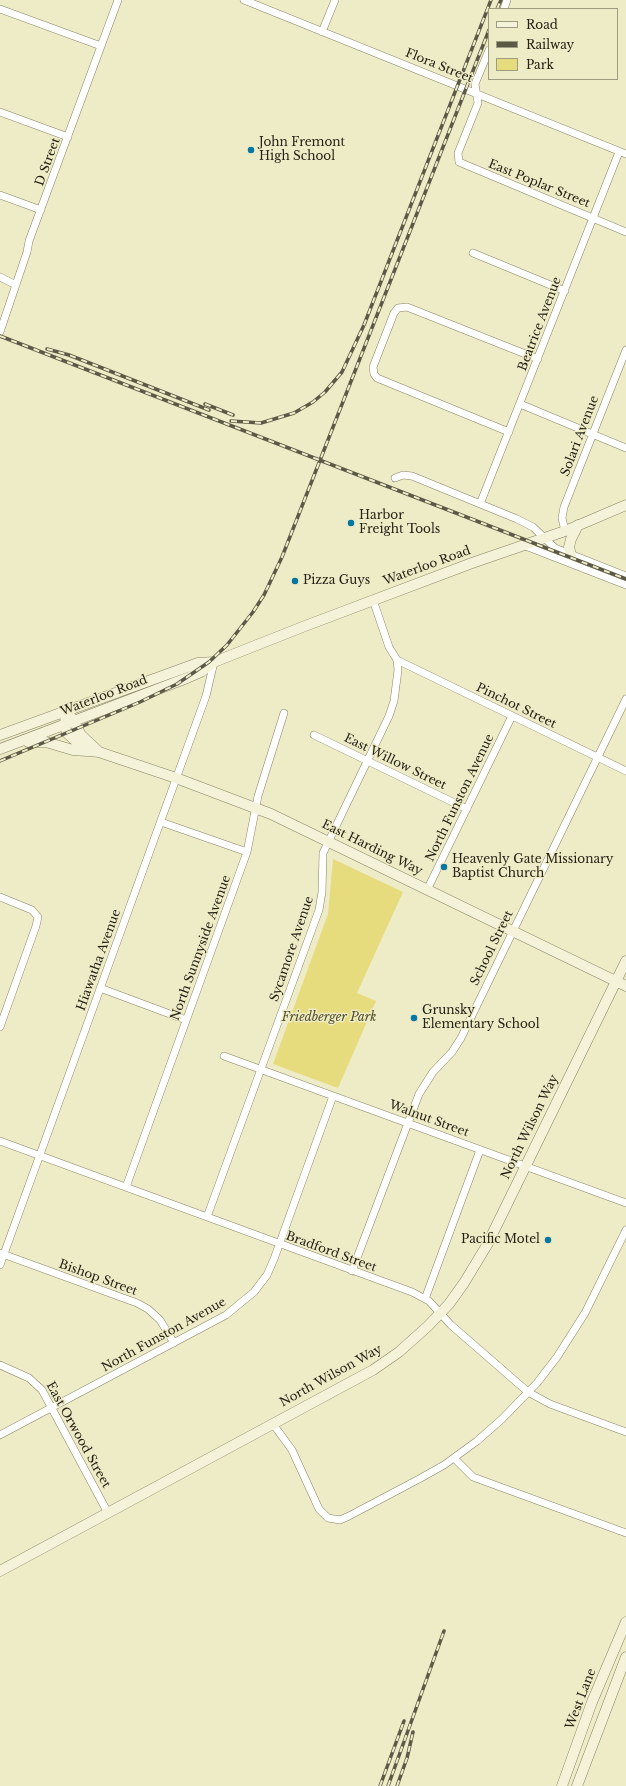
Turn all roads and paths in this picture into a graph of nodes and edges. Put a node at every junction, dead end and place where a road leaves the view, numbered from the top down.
1 (118, 0) edge
2 (245, 0) edge
3 (335, 0) edge
4 (0, 9) edge
5 (322, 32) junction
6 (101, 46) junction
7 (488, 52) edge
8 (477, 94) junction
9 (0, 112) edge
10 (68, 137) junction
11 (623, 153) edge
12 (0, 195) edge
13 (41, 210) junction
14 (593, 218) junction
15 (626, 232) edge
16 (473, 253) dead end
17 (0, 277) edge
18 (16, 285) junction
19 (564, 290) junction
20 (0, 332) edge
21 (626, 350) edge
22 (538, 359) junction
23 (520, 404) junction
24 (509, 432) junction
25 (593, 434) junction
26 (626, 448) edge
27 (395, 478) dead end
28 (480, 504) junction
29 (626, 505) edge
30 (578, 525) junction
31 (565, 531) junction
32 (545, 538) junction
33 (523, 545) junction
34 (571, 555) junction
35 (626, 576) edge
36 (626, 585) edge
37 (373, 600) junction
38 (397, 660) junction
39 (214, 662) junction
40 (626, 699) edge
41 (66, 711) junction
42 (284, 713) dead end
43 (512, 716) junction
44 (70, 724) junction
45 (0, 735) edge
46 (314, 735) dead end
47 (18, 743) junction
48 (0, 749) edge
49 (95, 751) junction
50 (597, 757) junction
51 (367, 760) junction
52 (626, 771) edge
53 (176, 778) junction
54 (256, 808) junction
55 (467, 809) junction
56 (160, 822) junction
57 (328, 841) junction
58 (247, 852) junction
59 (427, 890) junction
60 (0, 897) edge
61 (513, 931) junction
62 (626, 961) edge
63 (616, 981) junction
64 (626, 986) edge
65 (100, 988) junction
66 (186, 1020) junction
67 (0, 1027) edge
68 (224, 1056) dead end
69 (261, 1069) junction
70 (333, 1096) junction
71 (407, 1123) junction
72 (0, 1140) edge
73 (480, 1150) junction
74 (40, 1156) junction
75 (526, 1167) junction
76 (126, 1187) junction
77 (626, 1204) edge
78 (206, 1217) junction
79 (626, 1230) edge
80 (280, 1245) junction
81 (2, 1254) edge
82 (0, 1265) edge
83 (352, 1270) junction
84 (425, 1299) junction
85 (440, 1313) junction
86 (174, 1343) junction
87 (0, 1365) edge
88 (528, 1392) junction
89 (52, 1408) junction
90 (273, 1424) junction
91 (626, 1432) edge
92 (0, 1436) edge
93 (454, 1458) junction
94 (108, 1512) junction
95 (626, 1533) edge
96 (0, 1571) edge
97 (626, 1622) edge
98 (615, 1649) junction
99 (626, 1658) edge
100 (594, 1700) junction
101 (604, 1714) junction
102 (597, 1733) junction
103 (562, 1786) edge
104 (577, 1786) edge

1 - 6 street, D Street
2 - 5 street, Flora Street
3 - 5 street
4 - 6 street
5 - 8 street, Flora Street
6 - 10 street, D Street
7 - 8 street
8 - 11 street, Flora Street
8 - 14 street, East Poplar Street
9 - 10 street
10 - 13 street, D Street
11 - 14 street, Beatrice Avenue
12 - 13 street
13 - 18 street, D Street
14 - 15 street, East Poplar Street
14 - 19 street, Beatrice Avenue
16 - 19 street
17 - 18 street
18 - 20 street, D Street
19 - 22 street, Beatrice Avenue
21 - 25 street, Solari Avenue
22 - 23 street, Beatrice Avenue
22 - 24 street
23 - 24 street, Beatrice Avenue
23 - 25 street
24 - 28 street, Beatrice Avenue
25 - 26 street
25 - 31 street, Solari Avenue
27 - 28 street
28 - 32 street
29 - 30 main road, Waterloo Road
30 - 31 main road, Waterloo Road
30 - 34 main road
31 - 32 main road, Waterloo Road
32 - 33 main road, Waterloo Road
32 - 34 street
33 - 36 street
33 - 37 main road, Waterloo Road
34 - 35 street
37 - 38 street
37 - 39 main road, Waterloo Road
38 - 43 street, Pinchot Street
38 - 51 street, Sycamore Avenue
39 - 41 main road, Waterloo Road
39 - 44 main road, Waterloo Road
39 - 53 street, Hiawatha Avenue
40 - 50 street, School Street
41 - 44 main road
41 - 45 main road, Waterloo Road
42 - 54 street, North Sunnyside Avenue
43 - 50 street, Pinchot Street
43 - 55 street, North Funston Avenue
44 - 47 main road, Waterloo Road
44 - 49 main road, East Harding Way
46 - 51 street, East Willow Street
47 - 48 main road, Waterloo Road
47 - 49 main road
49 - 53 main road, East Harding Way
50 - 52 street, Pinchot Street
50 - 61 street, School Street
51 - 55 street, East Willow Street
51 - 57 street, Sycamore Avenue
53 - 54 main road, East Harding Way
53 - 56 street, Hiawatha Avenue
54 - 57 main road, East Harding Way
54 - 58 street, North Sunnyside Avenue
55 - 59 street, North Funston Avenue
56 - 58 street
56 - 65 street, Hiawatha Avenue
57 - 59 main road, East Harding Way
57 - 69 street, Sycamore Avenue
58 - 66 street, North Sunnyside Avenue
59 - 61 main road, East Harding Way
60 - 67 street
61 - 63 main road, East Harding Way
61 - 71 street, School Street
62 - 63 main road, North Wilson Way
63 - 64 main road, East Harding Way
63 - 75 main road, North Wilson Way
65 - 66 street
65 - 74 street, Hiawatha Avenue
66 - 76 street, North Sunnyside Avenue
68 - 69 street, Walnut Street
69 - 70 street, Walnut Street
69 - 78 street, Sycamore Avenue
70 - 71 street, Walnut Street
70 - 80 street, North Funston Avenue
71 - 73 street, Walnut Street
71 - 83 street, School Street
72 - 74 street, Bradford Street
73 - 75 street, Walnut Street
73 - 84 street
74 - 76 street, Bradford Street
74 - 81 street, Hiawatha Avenue
75 - 77 street, Walnut Street
75 - 85 main road, North Wilson Way
76 - 78 street, Bradford Street
78 - 80 street, Bradford Street
79 - 88 street
80 - 83 street, Bradford Street
80 - 86 street, North Funston Avenue
81 - 82 street, Hiawatha Avenue
81 - 86 street, Bishop Street
83 - 84 street, Bradford Street
84 - 85 street, Bradford Street
85 - 88 street, Bradford Street
85 - 90 main road, North Wilson Way
86 - 89 street, North Funston Avenue
87 - 89 street, East Orwood Street
88 - 91 street, Bradford Street
88 - 93 street
89 - 92 street, North Funston Avenue
89 - 94 street, East Orwood Street
90 - 93 street
90 - 94 main road, North Wilson Way
93 - 95 street
94 - 96 main road, North Wilson Way
97 - 98 main road, West Lane
98 - 100 main road, West Lane
98 - 101 main road
99 - 101 main road
100 - 102 main road
100 - 103 main road, West Lane
101 - 102 main road
102 - 104 main road

